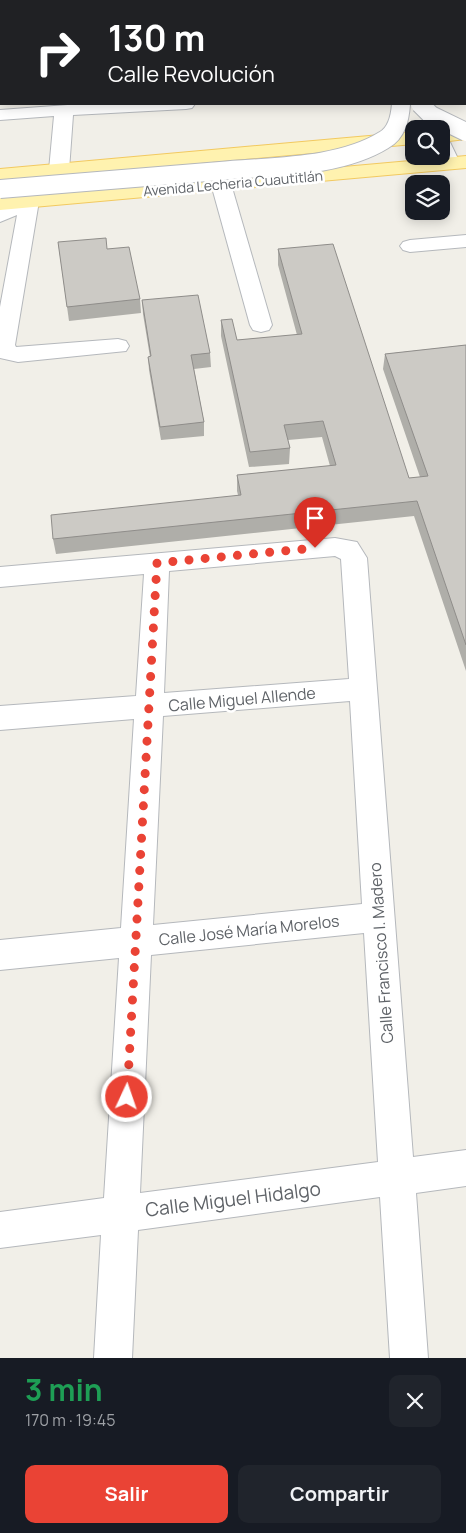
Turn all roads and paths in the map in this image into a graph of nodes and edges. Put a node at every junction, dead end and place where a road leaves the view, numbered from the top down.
1 (166, 105) edge
2 (401, 105) edge
3 (422, 105) edge
4 (422, 105) edge
5 (64, 110) junction
6 (0, 115) edge
7 (430, 120) edge
8 (466, 133) edge
9 (450, 135) edge
10 (405, 139) edge
11 (382, 141) junction
12 (458, 162) edge
13 (397, 168) junction
14 (59, 170) junction
15 (0, 175) edge
16 (221, 184) junction
17 (0, 190) edge
18 (29, 201) junction
19 (0, 204) edge
20 (0, 216) edge
21 (466, 241) edge
22 (410, 246) dead end
23 (261, 325) dead end
24 (118, 346) dead end
25 (157, 563) junction
26 (0, 577) edge
27 (364, 689) junction
28 (148, 706) junction
29 (0, 718) edge
30 (379, 917) junction
31 (136, 941) junction
32 (0, 955) edge
33 (466, 1168) edge
34 (397, 1178) junction
35 (120, 1214) junction
36 (0, 1230) edge
37 (113, 1358) edge
38 (409, 1358) edge

1 - 5 street
2 - 17 street, bridge
3 - 7 street
4 - 8 street, bridge
5 - 6 street
5 - 14 street
8 - 9 main road
10 - 11 main road, Avenida Lecheria Cuautitlán
11 - 13 main road
11 - 14 main road, Avenida Lecheria Cuautitlán
12 - 13 main road, Avenida Lecheria Cuautitlán
13 - 16 main road, Avenida Lecheria Cuautitlán
14 - 15 main road, Avenida Lecheria Cuautitlán
16 - 18 main road, Avenida Lecheria Cuautitlán
16 - 23 street
18 - 19 main road, Avenida Lecheria Cuautitlán
18 - 20 street
18 - 24 street
21 - 22 street
25 - 26 street
25 - 27 street, Calle Francisco I. Madero
25 - 28 street
27 - 28 street, Calle Miguel Allende
27 - 30 street, Calle Francisco I. Madero
28 - 29 street, Calle Miguel Allende
28 - 31 street
30 - 31 street, Calle José María Morelos
30 - 34 street, Calle Francisco I. Madero
31 - 32 street, Calle José María Morelos
31 - 35 street
33 - 34 street, Calle Miguel Hidalgo
34 - 35 street, Calle Miguel Hidalgo
34 - 38 street, Calle Francisco I. Madero
35 - 36 street, Calle Miguel Hidalgo
35 - 37 street

